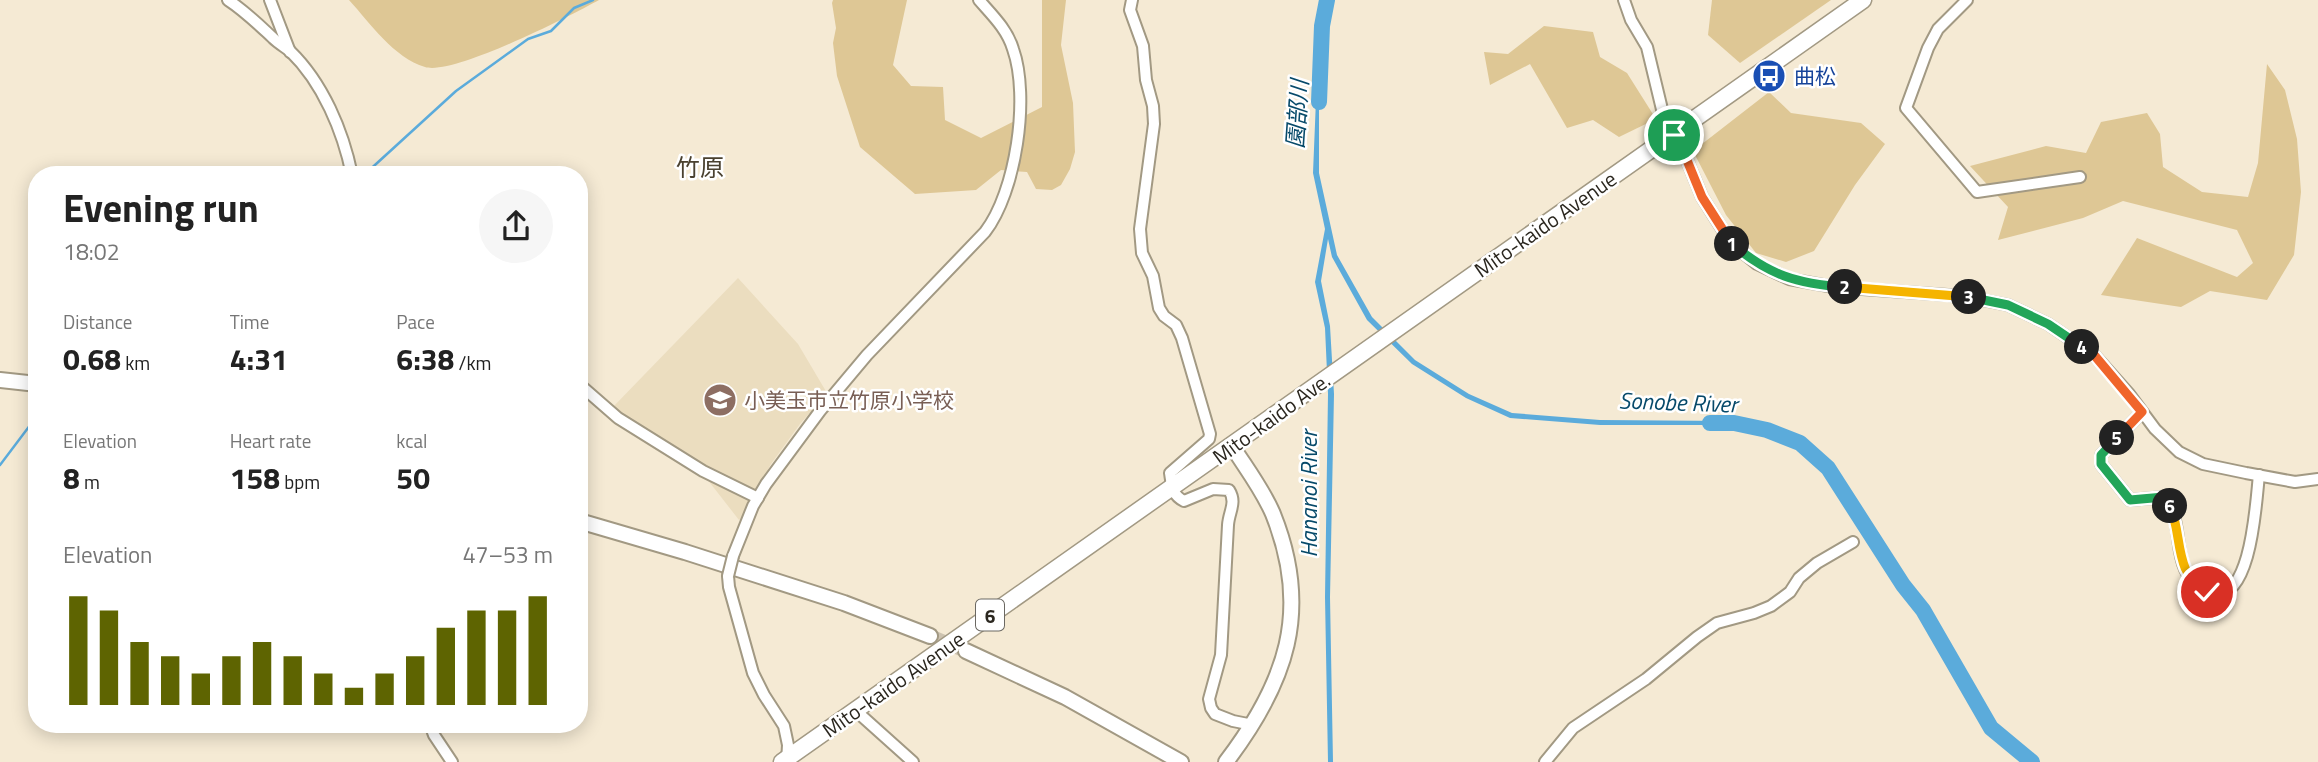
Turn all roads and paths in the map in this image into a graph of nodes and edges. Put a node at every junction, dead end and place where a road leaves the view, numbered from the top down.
1 (228, 0) edge
2 (270, 0) edge
3 (979, 0) edge
4 (1132, 0) edge
5 (1624, 0) edge
6 (1863, 0) edge
7 (1967, 0) edge
8 (290, 52) junction
9 (1674, 135) junction
10 (349, 166) edge
11 (2080, 177) dead end
12 (1399, 327) joint
13 (0, 380) edge
14 (28, 383) edge
15 (588, 392) edge
16 (2142, 412) junction
17 (1232, 446) junction
18 (2259, 475) junction
19 (2318, 479) edge
20 (1173, 489) junction
21 (758, 498) junction
22 (588, 524) edge
23 (1853, 542) dead end
24 (929, 638) tunnel mouth
25 (855, 710) junction
26 (1253, 725) junction
27 (433, 733) edge
28 (1244, 738) junction
29 (786, 761) edge
30 (452, 762) edge
31 (913, 762) edge
32 (1163, 762) edge
33 (1181, 762) edge
34 (1226, 762) edge
35 (1235, 762) edge
36 (1545, 762) edge

1 - 8 street
2 - 8 street
3 - 21 street
4 - 20 street
5 - 9 street
6 - 9 highway, Mito-kaido Avenue / 6
7 - 11 street
8 - 10 street
9 - 12 highway, Mito-kaido Avenue / 6
9 - 16 street
12 - 17 highway, Mito-kaido Ave. / 6
13 - 14 main road
15 - 21 street
16 - 18 street
16 - 18 street
17 - 20 highway, Mito-kaido Ave. / 6
17 - 26 main road
18 - 19 street
20 - 25 highway, Mito-kaido Avenue / 6
20 - 26 street
21 - 29 street, bridge
22 - 24 main road
23 - 36 street
25 - 29 highway, Mito-kaido Avenue / 6
25 - 31 street
26 - 28 main road
27 - 30 street
28 - 34 main road
28 - 35 main road
32 - 33 main road

